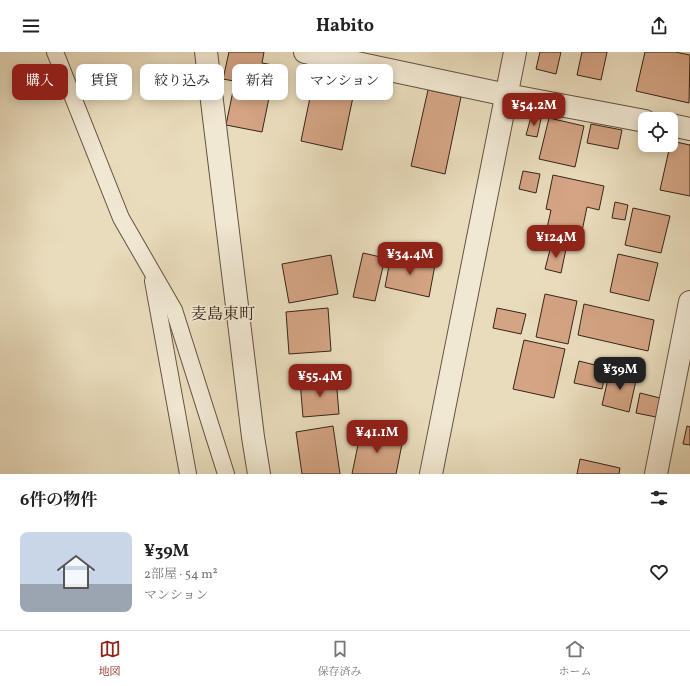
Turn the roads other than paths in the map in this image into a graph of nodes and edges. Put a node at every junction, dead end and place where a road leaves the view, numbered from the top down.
1 (55, 52) edge
2 (206, 52) edge
3 (305, 52) edge
4 (515, 52) edge
5 (507, 95) junction
6 (638, 119) edge
7 (678, 126) edge
8 (690, 129) edge
9 (150, 269) junction
10 (690, 302) edge
11 (188, 474) edge
12 (226, 474) edge
13 (259, 474) edge
14 (431, 474) edge
15 (656, 474) edge

1 - 9 lane
2 - 13 street
3 - 5 street
4 - 5 street
5 - 6 street
5 - 14 street
7 - 8 street
9 - 11 lane
9 - 12 lane
10 - 15 street

